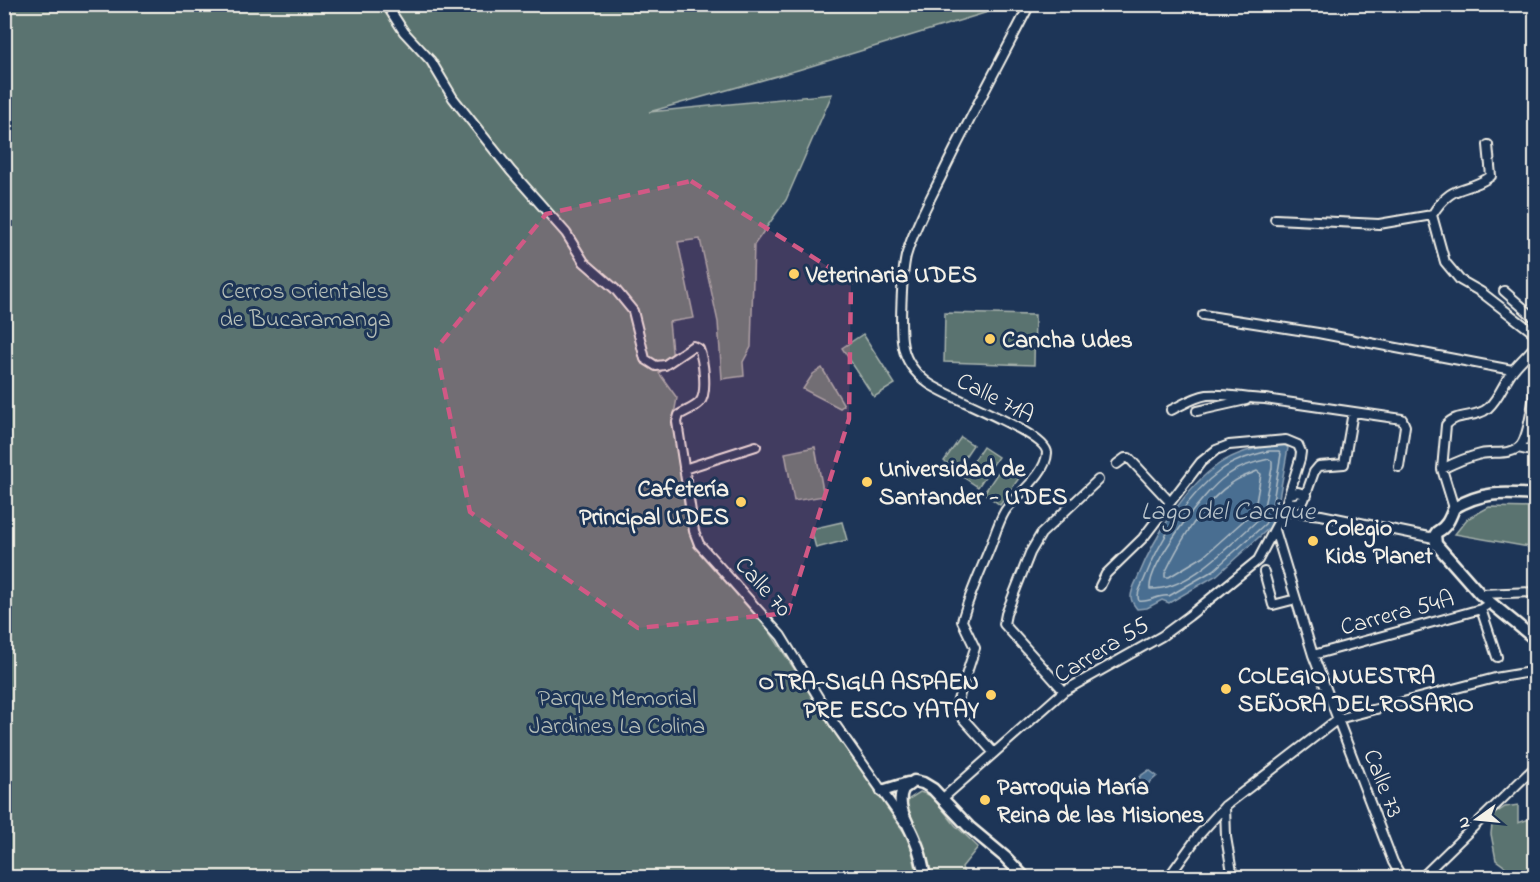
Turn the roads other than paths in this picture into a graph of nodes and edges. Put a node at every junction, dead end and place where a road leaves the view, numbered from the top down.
1 (386, 4) edge
2 (1030, 4) edge
3 (1488, 145) dead end
4 (1432, 215) junction
5 (1275, 219) dead end
6 (1504, 291) dead end
7 (1203, 315) dead end
8 (1536, 320) edge
9 (1536, 338) edge
10 (1536, 344) edge
11 (1512, 370) junction
12 (1536, 382) edge
13 (1250, 399) junction
14 (1171, 410) dead end
15 (1197, 411) dead end
16 (1353, 412) junction
17 (756, 446) dead end
18 (1518, 448) junction
19 (1536, 452) edge
20 (1118, 465) dead end
21 (1399, 467) dead end
22 (684, 469) junction
23 (1442, 469) junction
24 (1098, 480) dead end
25 (1536, 495) edge
26 (1289, 498) junction
27 (1170, 502) junction
28 (1454, 508) junction
29 (1284, 511) junction
30 (1275, 530) junction
31 (1434, 538) junction
32 (1264, 572) dead end
33 (1100, 586) dead end
34 (1536, 592) edge
35 (1479, 594) junction
36 (1296, 599) junction
37 (1485, 606) junction
38 (1536, 640) edge
39 (1313, 655) junction
40 (1497, 657) dead end
41 (1536, 671) edge
42 (1064, 692) junction
43 (1338, 719) junction
44 (994, 753) junction
45 (1536, 766) edge
46 (912, 782) junction
47 (933, 789) junction
48 (882, 791) junction
49 (942, 799) junction
50 (1225, 807) junction
51 (903, 813) junction
52 (913, 835) junction
53 (925, 878) edge
54 (1025, 878) edge
55 (1168, 878) edge
56 (1233, 878) edge
57 (1402, 878) edge
58 (1421, 878) edge

1 - 22 street, Calle 70
2 - 44 street, Calle 71A
3 - 4 street
4 - 5 street
4 - 9 street
6 - 8 street
7 - 11 street
10 - 11 street
11 - 23 street
12 - 18 street
13 - 14 street
13 - 15 street
13 - 16 street
16 - 21 street
16 - 26 street
17 - 22 street
18 - 19 street
18 - 23 street
20 - 27 street
22 - 48 street, Calle 70
23 - 28 street
24 - 42 street
25 - 28 street
26 - 27 street, Carrera 55
26 - 29 street, Carrera 55
27 - 33 street
28 - 31 street
29 - 30 street, Carrera 55
29 - 31 street
30 - 36 street, Calle 73
30 - 42 street, Carrera 55
31 - 35 street
32 - 36 street
34 - 35 street, Carrera 54A
35 - 37 street
36 - 39 street, Calle 73
37 - 38 street
37 - 39 street, Carrera 54A
37 - 40 street
39 - 43 street, Calle 73
41 - 43 street
42 - 44 street, Carrera 55
43 - 50 street
43 - 57 street, Calle 73
44 - 49 street, Carrera 55
45 - 58 street
46 - 47 street
46 - 48 street
46 - 51 street
47 - 49 street
47 - 51 street
48 - 52 street, Calle 70
49 - 54 street
50 - 55 street
50 - 56 street
51 - 52 street, Calle 70
52 - 53 street, Calle 70

